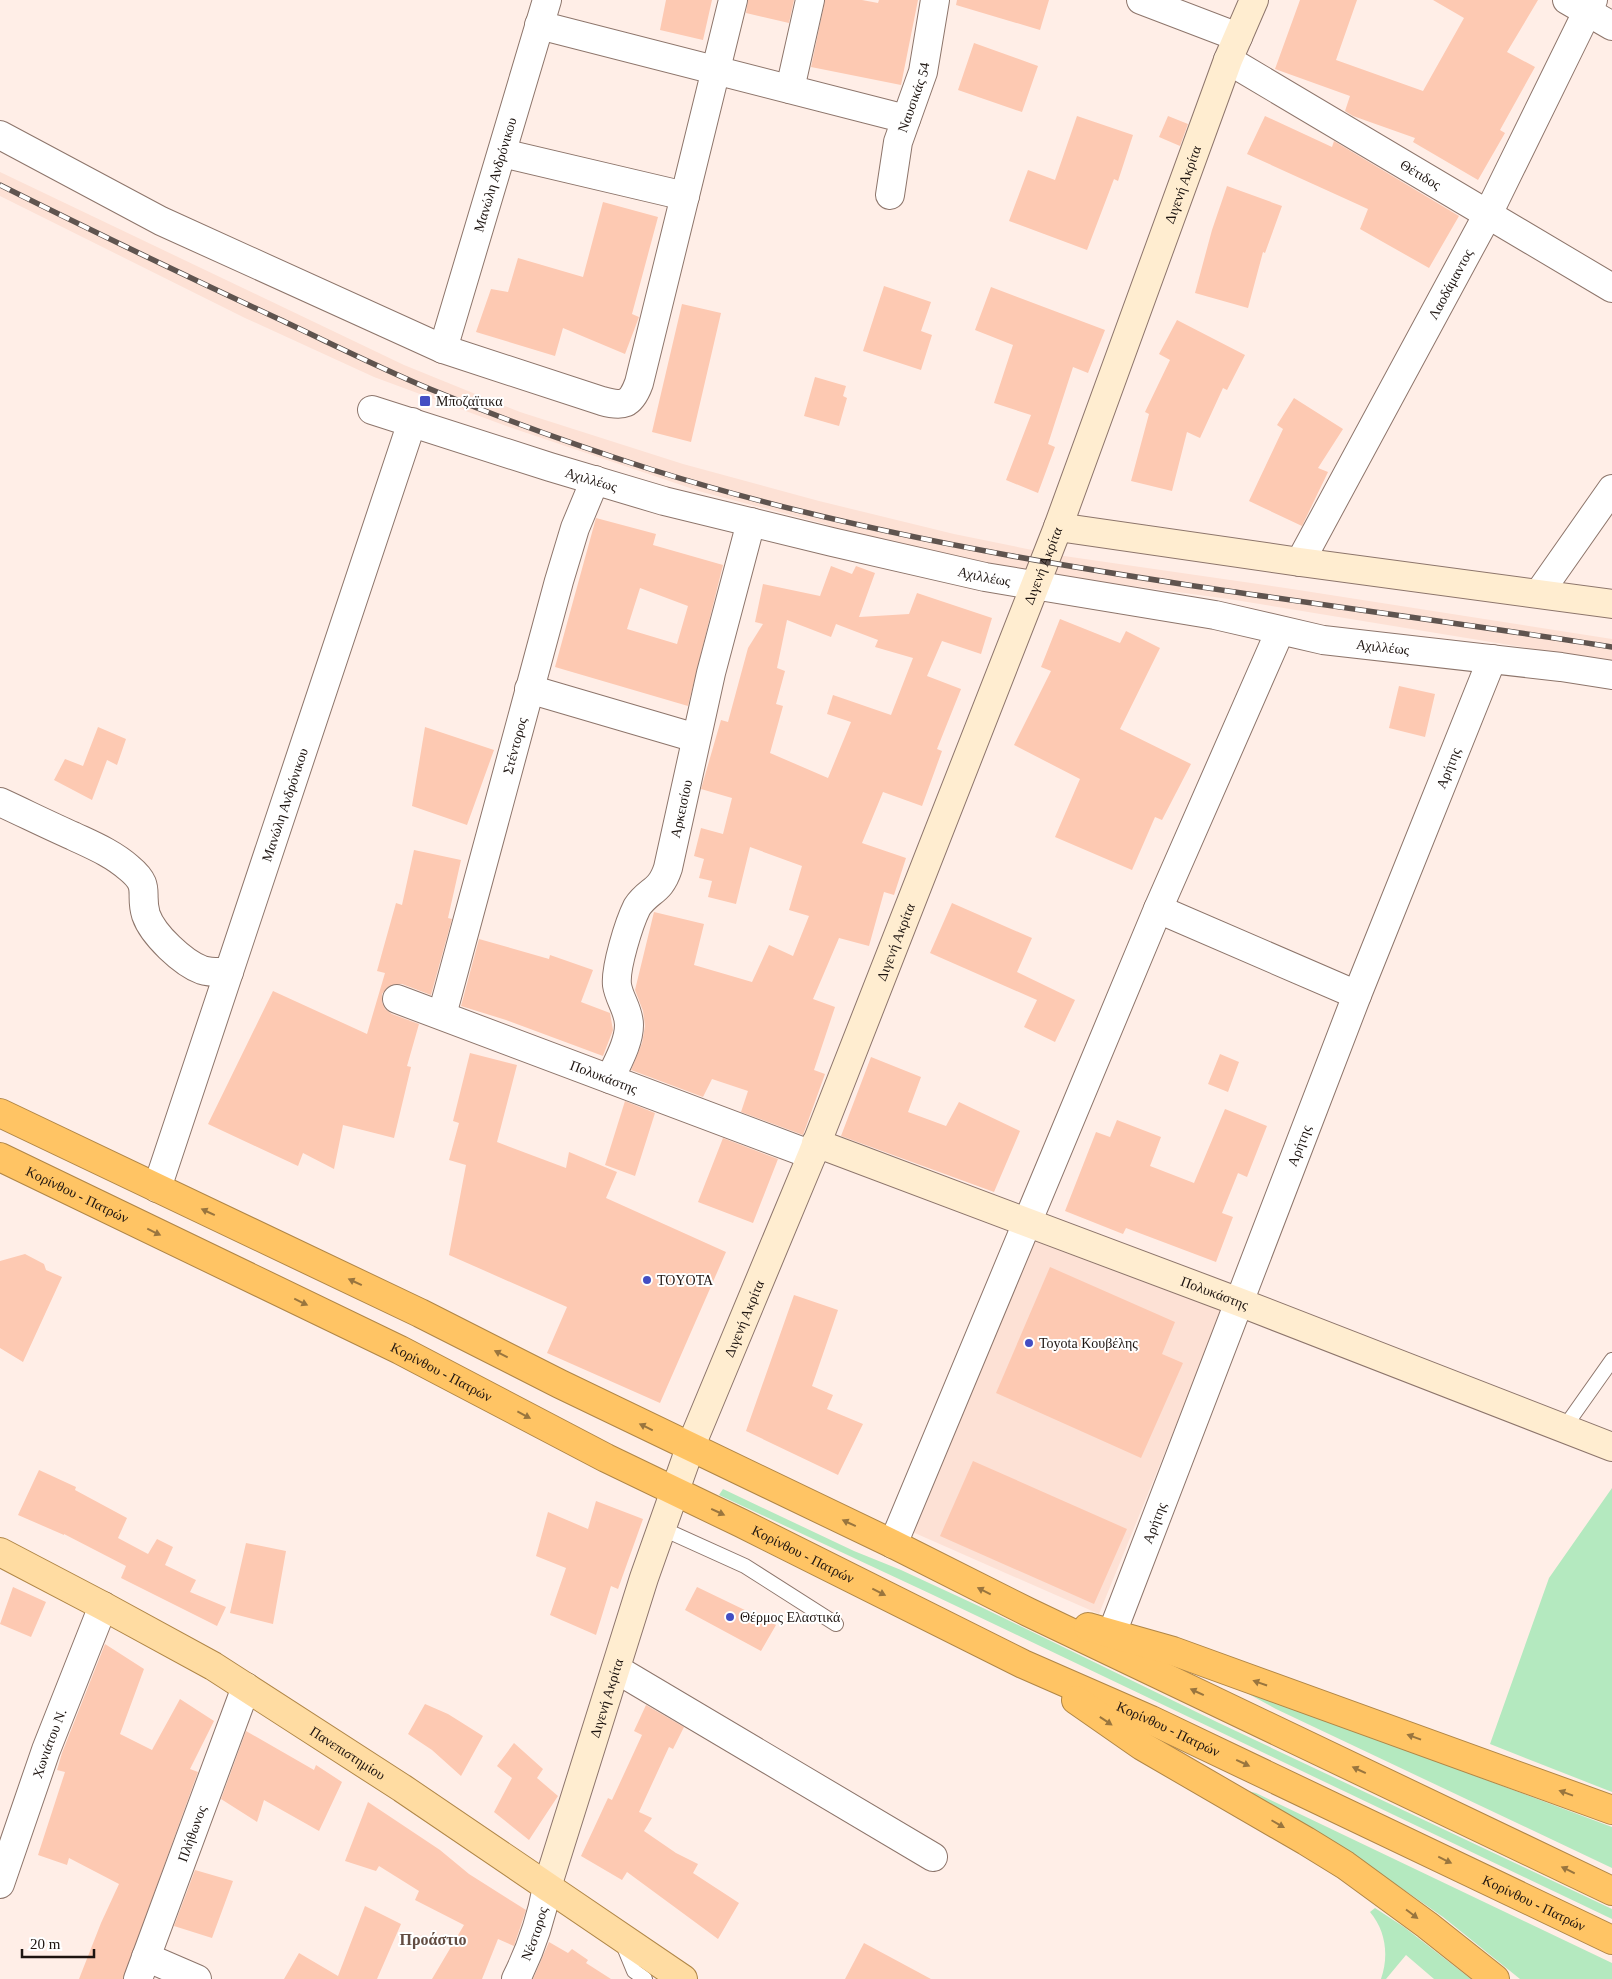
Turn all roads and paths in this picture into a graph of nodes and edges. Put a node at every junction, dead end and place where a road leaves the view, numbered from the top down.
1 (733, 0) edge
2 (810, 0) edge
3 (935, 0) edge
4 (1141, 0) edge
5 (1254, 0) edge
6 (1582, 4) edge
7 (543, 12) edge
8 (1612, 26) edge
9 (1233, 48) junction
10 (716, 70) junction
11 (790, 89) junction
12 (906, 119) junction
13 (0, 135) edge
14 (502, 153) junction
15 (890, 194) dead end
16 (685, 196) junction
17 (1488, 214) junction
18 (1612, 288) edge
19 (442, 349) junction
20 (372, 410) dead end
21 (412, 422) junction
22 (595, 480) junction
23 (1612, 489) edge
24 (751, 522) junction
25 (1058, 528) junction
26 (1300, 562) junction
27 (1035, 586) junction
28 (1539, 593) junction
29 (1612, 604) edge
30 (1280, 631) junction
31 (1492, 659) junction
32 (1612, 675) edge
33 (529, 689) junction
34 (696, 738) junction
35 (0, 802) edge
36 (1158, 909) junction
37 (229, 972) junction
38 (1357, 995) junction
39 (397, 999) dead end
40 (442, 1016) junction
41 (610, 1079) junction
42 (0, 1113) edge
43 (814, 1149) junction
44 (0, 1157) edge
45 (157, 1188) junction
46 (1027, 1224) junction
47 (1239, 1302) junction
48 (1612, 1360) edge
49 (1564, 1428) junction
50 (1612, 1447) edge
51 (690, 1448) junction
52 (674, 1491) junction
53 (661, 1528) junction
54 (893, 1544) junction
55 (0, 1552) edge
56 (104, 1606) junction
57 (1028, 1612) junction
58 (836, 1624) dead end
59 (1112, 1633) junction
60 (1023, 1664) junction
61 (616, 1669) junction
62 (246, 1687) junction
63 (1612, 1810) edge
64 (933, 1857) dead end
65 (0, 1884) edge
66 (547, 1887) junction
67 (1612, 1891) edge
68 (1604, 1936) edge
69 (620, 1937) junction
70 (142, 1968) edge
71 (197, 1979) edge
72 (516, 1979) edge
73 (645, 1979) edge
74 (683, 1979) edge
75 (1495, 1979) edge

1 - 10 street
2 - 11 street
3 - 12 street, Ναυσικάς 54
4 - 9 street, Θέτιδος
5 - 9 street, Διγενή Ακρίτα
6 - 8 street
6 - 17 street, Λαοδάμαντος
7 - 10 street
7 - 14 street, Μανώλη Ανδρόνικου
9 - 17 street, Θέτιδος
9 - 25 street, Διγενή Ακρίτα
10 - 11 street
10 - 16 street
11 - 12 street
12 - 15 street, Ναυσικάς 54
13 - 19 street
14 - 16 street
14 - 19 street, Μανώλη Ανδρόνικου
16 - 19 street
17 - 18 street, Θέτιδος
17 - 26 street, Λαοδάμαντος
20 - 21 street, Αχιλλέως
21 - 22 street, Αχιλλέως
21 - 37 street, Μανώλη Ανδρόνικου
22 - 24 street, Αχιλλέως
22 - 33 street, Στέντορος
23 - 28 street
24 - 27 street, Αχιλλέως
24 - 34 street, Αρκεισίου
25 - 26 street
25 - 27 street, Διγενή Ακρίτα
26 - 28 street
27 - 30 street, Αχιλλέως
27 - 43 street, Διγενή Ακρίτα
28 - 29 street
30 - 31 street, Αχιλλέως
30 - 36 street
31 - 32 street, Αχιλλέως
31 - 38 street, Αρήτης
33 - 34 street
33 - 40 street, Στέντορος
34 - 41 street, Αρκεισίου
35 - 37 street
36 - 38 street
36 - 46 street
37 - 45 street, Μανώλη Ανδρόνικου
38 - 47 street, Αρήτης
39 - 40 street, Πολυκάστης
40 - 41 street, Πολυκάστης
41 - 43 street, Πολυκάστης
42 - 45 highway
43 - 46 street, Πολυκάστης
43 - 51 street, Διγενή Ακρίτα
44 -> 52 highway, Κορίνθου - Πατρών
51 -> 45 highway
46 - 47 street, Πολυκάστης
46 - 54 street
47 - 49 street, Πολυκάστης
47 - 59 street, Αρήτης
48 - 49 lane
49 - 50 street, Πολυκάστης
51 - 52 street, Διγενή Ακρίτα
54 -> 51 highway
52 - 53 street, Διγενή Ακρίτα
52 -> 60 highway, Κορίνθου - Πατρών
53 - 58 lane
53 - 61 street, Διγενή Ακρίτα
57 -> 54 highway
55 - 56 main road, Πανεπιστημίου
56 - 62 main road, Πανεπιστημίου
56 - 65 street, Χωνιάτου Ν.
57 - 59 highway
67 -> 57 highway
63 -> 59 highway
60 -> 68 highway, Κορίνθου - Πατρών
60 -> 75 highway
61 - 64 street
61 - 66 street, Διγενή Ακρίτα
62 - 66 main road, Πανεπιστημίου
62 - 70 street, Πλήθωνος
66 - 69 main road, Πανεπιστημίου
66 - 72 street, Νέστορος
69 - 73 lane
69 - 74 main road, Πανεπιστημίου
70 - 71 street

